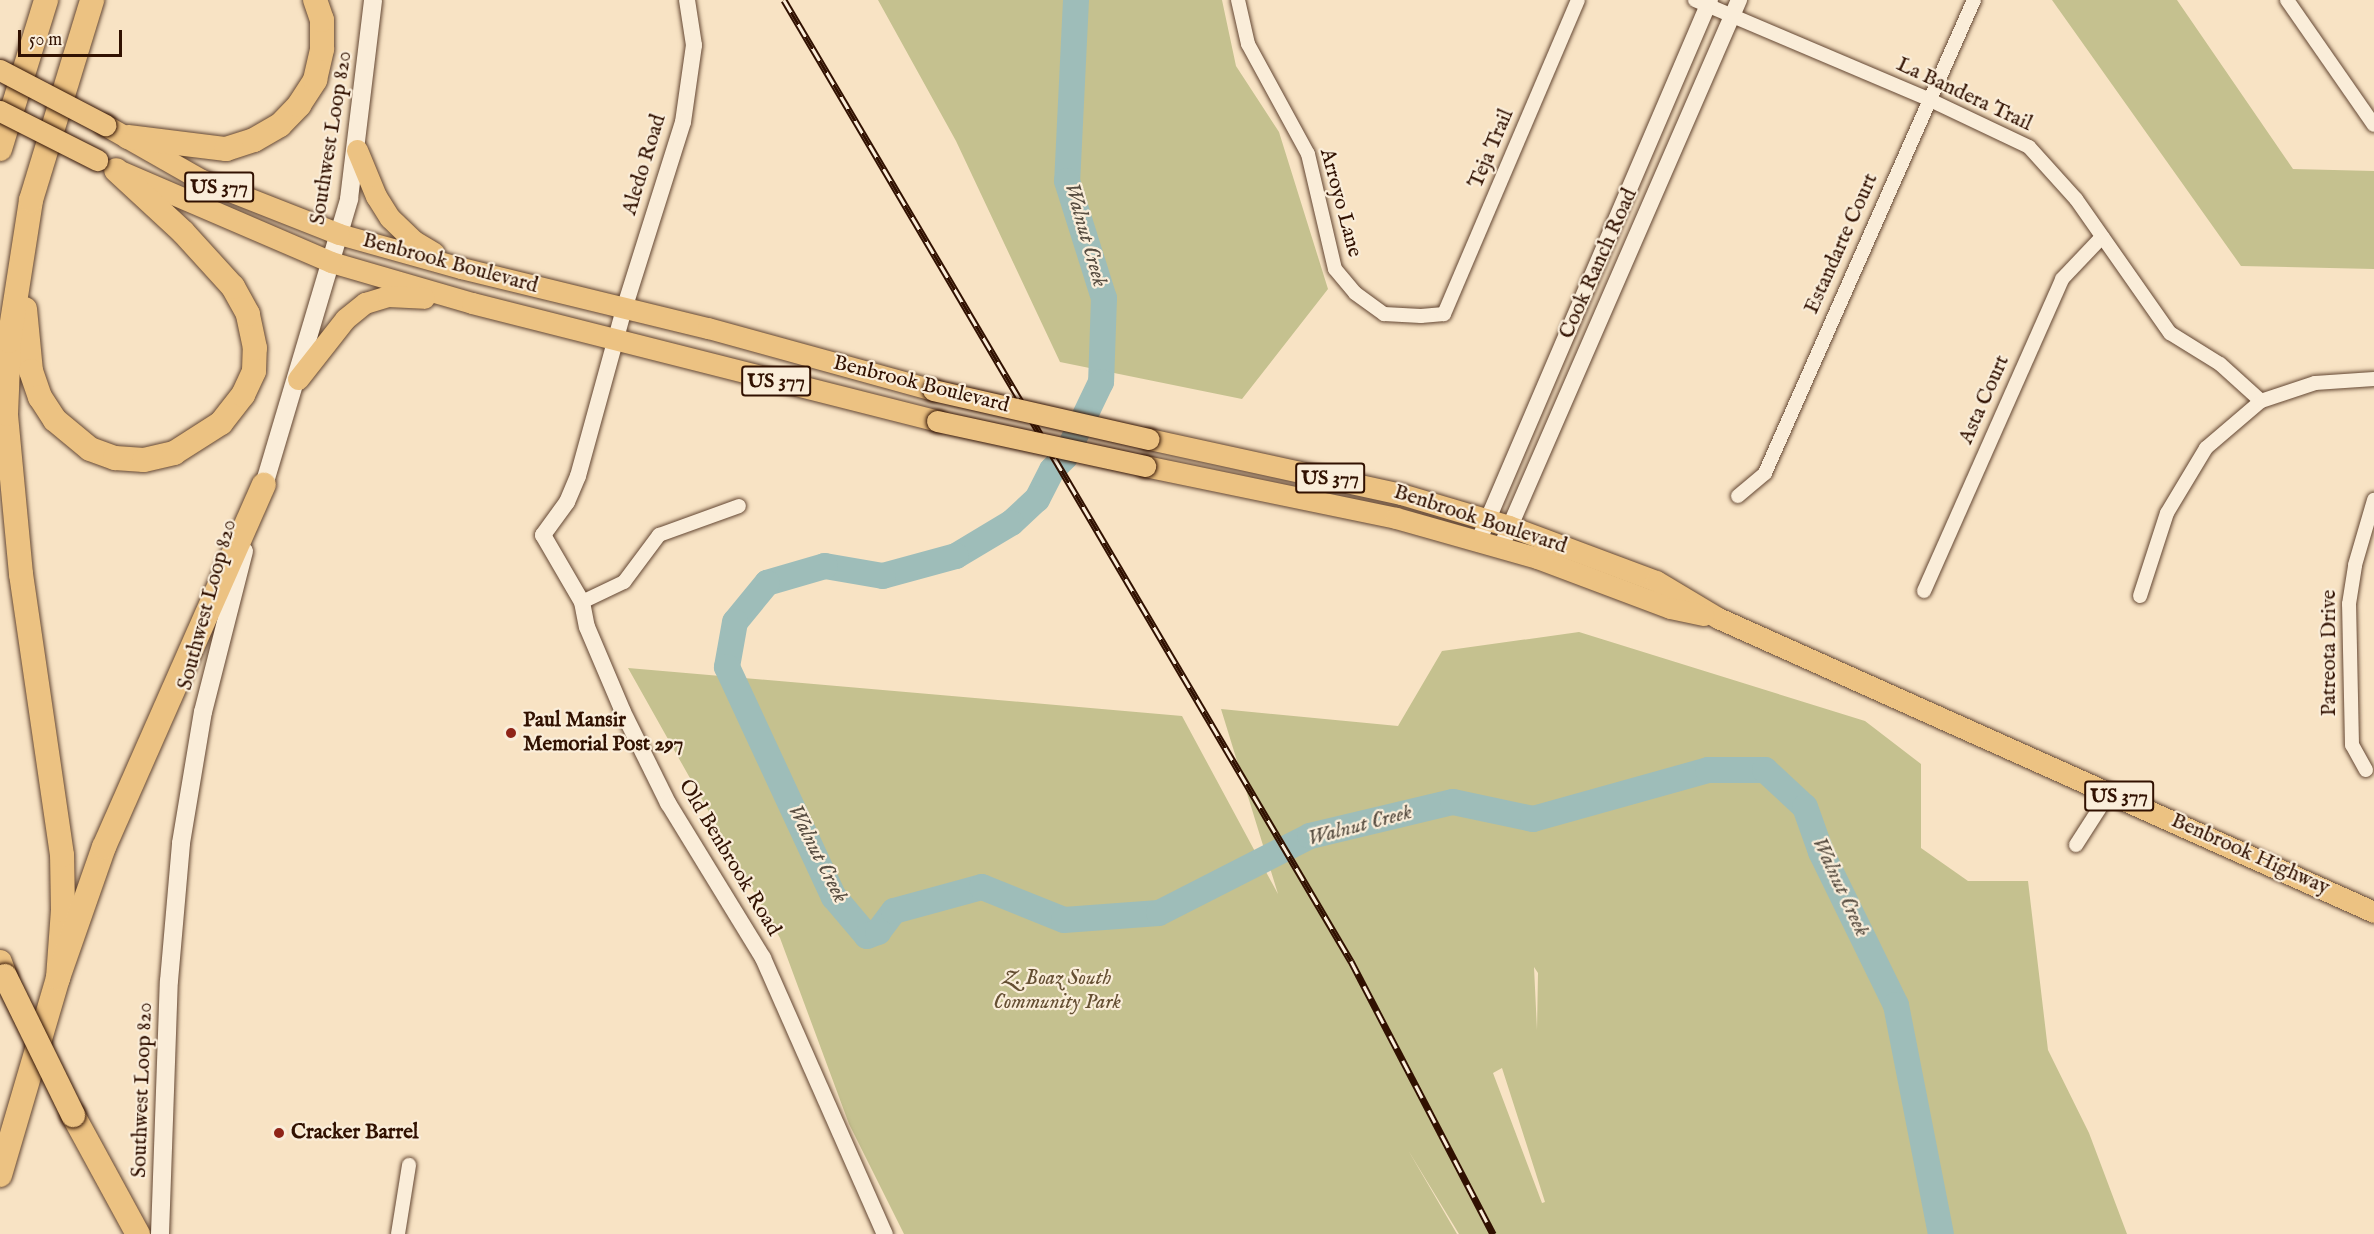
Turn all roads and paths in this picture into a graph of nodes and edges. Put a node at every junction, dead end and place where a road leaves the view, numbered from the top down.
1 (46, 0) edge
2 (315, 0) edge
3 (373, 0) edge
4 (687, 0) edge
5 (1238, 0) edge
6 (1578, 0) edge
7 (1974, 0) edge
8 (2287, 0) edge
9 (92, 2) edge
10 (1704, 2) edge
11 (1736, 8) edge
12 (0, 70) edge
13 (1928, 99) junction
14 (0, 111) edge
15 (2374, 125) edge
16 (128, 137) junction
17 (0, 149) edge
18 (357, 150) junction
19 (107, 165) junction
20 (26, 226) junction
21 (339, 234) junction
22 (2102, 237) junction
23 (331, 262) junction
24 (461, 268) junction
25 (472, 303) junction
26 (624, 309) junction
27 (1444, 314) joint
28 (616, 339) junction
29 (298, 379) junction
30 (2374, 379) edge
31 (2260, 401) junction
32 (264, 485) junction
33 (1738, 496) dead end
34 (2374, 500) edge
35 (739, 506) dead end
36 (1487, 519) junction
37 (1509, 526) junction
38 (1479, 540) junction
39 (1501, 548) junction
40 (1924, 591) dead end
41 (2140, 596) dead end
42 (582, 602) junction
43 (1718, 618) junction
44 (1863, 681) joint
45 (2366, 770) dead end
46 (2110, 792) junction
47 (2076, 845) dead end
48 (2374, 912) edge
49 (3, 969) edge
50 (58, 978) junction
51 (409, 1165) dead end
52 (0, 1175) edge
53 (138, 1234) edge
54 (160, 1234) edge
55 (398, 1234) edge
56 (885, 1234) edge

1 - 17 highway
2 - 16 highway
3 - 18 main road, Southwest Loop 820
4 - 26 street, Aledo Road
5 - 27 street, Arroyo Lane
6 - 27 street, Teja Trail
7 - 13 street, Estandarte Court
8 - 15 street
9 - 20 highway
10 - 11 street, La Bandera Trail
10 - 36 street, Cook Ranch Road
11 - 13 street, La Bandera Trail
11 - 37 street, Cook Ranch Road
12 - 16 main road, Benbrook Boulevard / US 377, bridge
13 - 22 street, La Bandera Trail
13 - 33 street, Estandarte Court
14 - 19 main road, Benbrook Boulevard / US 377, bridge
16 - 21 main road, Benbrook Boulevard / US 377
18 - 21 main road, Southwest Loop 820
18 - 24 main road
19 - 20 highway
19 - 23 main road, Benbrook Boulevard / US 377
20 - 50 highway
21 - 23 main road, Southwest Loop 820
21 - 24 main road, Benbrook Boulevard / US 377
22 - 31 street, La Bandera Trail
22 - 40 street, Asta Court
23 - 25 main road, Benbrook Boulevard / US 377
23 - 29 main road, Southwest Loop 820
24 - 26 main road, Benbrook Boulevard / US 377
25 - 28 main road, Benbrook Boulevard / US 377
25 - 29 main road
26 - 28 street, Aledo Road
26 - 36 main road, Benbrook Boulevard / US 377, bridge
28 - 38 main road, Benbrook Boulevard / US 377, bridge
28 - 42 street, Old Benbrook Road
29 - 32 main road, Southwest Loop 820
30 - 31 street
31 - 41 street
32 - 50 highway
32 - 54 main road, Southwest Loop 820
34 - 45 street, Patreota Drive
35 - 42 street
36 - 37 main road, Benbrook Boulevard / US 377
36 - 38 street, Cook Ranch Road
37 - 39 street, Cook Ranch Road
37 - 43 main road, Benbrook Boulevard / US 377
38 - 39 main road, Benbrook Boulevard / US 377
39 - 43 main road, Benbrook Boulevard / US 377
42 - 56 street, Old Benbrook Road
43 - 44 main road, Benbrook Boulevard / US 377
44 - 46 main road, Benbrook Highway / US 377
46 - 47 street
46 - 48 main road, Benbrook Highway / US 377
49 - 53 highway, bridge
50 - 52 highway
51 - 55 street

